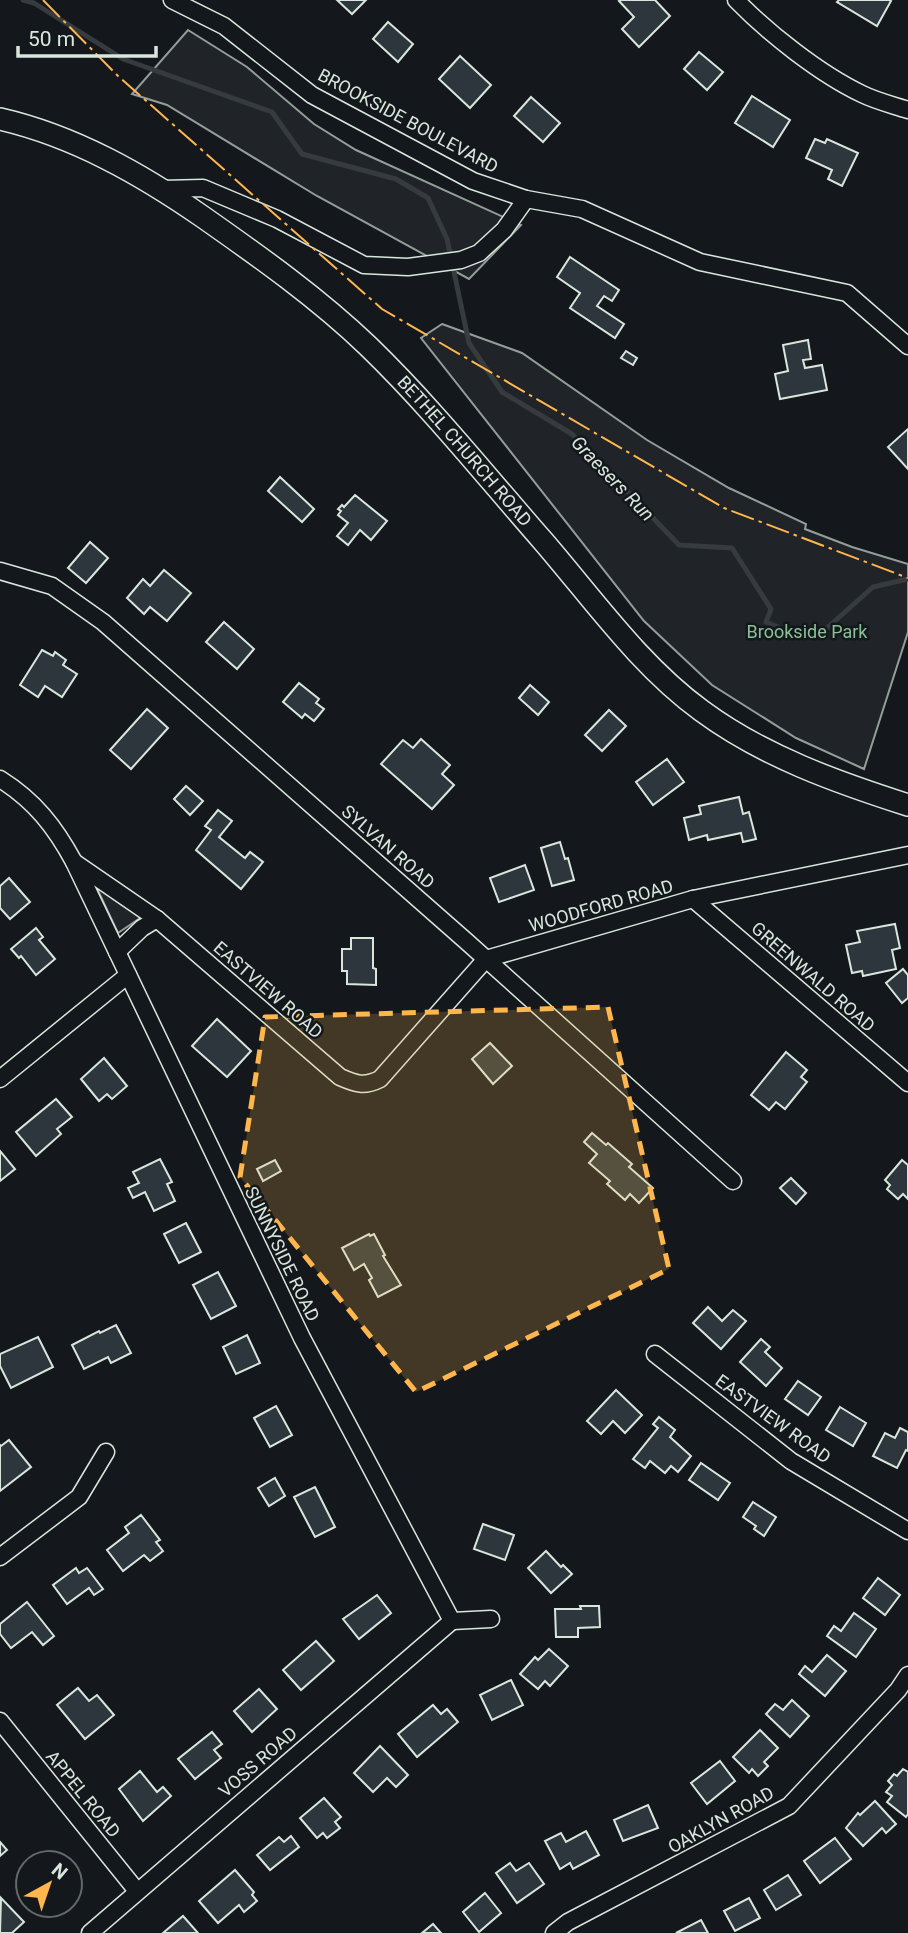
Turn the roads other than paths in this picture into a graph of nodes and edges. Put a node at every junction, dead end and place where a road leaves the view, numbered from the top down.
1 (172, 0) edge
2 (736, 0) edge
3 (908, 110) edge
4 (0, 119) edge
5 (162, 189) junction
6 (526, 199) junction
7 (908, 346) edge
8 (0, 571) edge
9 (0, 779) edge
10 (908, 804) edge
11 (908, 855) edge
12 (74, 862) junction
13 (693, 899) junction
14 (157, 919) junction
15 (117, 952) junction
16 (486, 959) junction
17 (128, 975) junction
18 (0, 1079) edge
19 (908, 1083) edge
20 (733, 1181) dead end
21 (655, 1354) dead end
22 (106, 1452) dead end
23 (908, 1531) edge
24 (0, 1556) edge
25 (491, 1619) dead end
26 (452, 1621) junction
27 (908, 1675) edge
28 (0, 1721) edge
29 (137, 1891) junction
30 (90, 1933) edge
31 (554, 1933) edge

1 - 6 street, BROOKSIDE BOULEVARD
2 - 3 street
4 - 5 street, BETHEL CHURCH ROAD
5 - 6 street
5 - 10 street, BETHEL CHURCH ROAD
6 - 7 street, BROOKSIDE BOULEVARD
8 - 16 street, SYLVAN ROAD
9 - 12 street, SUNNYSIDE ROAD
11 - 13 street, WOODFORD ROAD
12 - 14 street, EASTVIEW ROAD
12 - 15 street, SUNNYSIDE ROAD
13 - 16 street, WOODFORD ROAD
13 - 19 street, GREENWALD ROAD
14 - 15 street
14 - 16 street, EASTVIEW ROAD
15 - 17 street, SUNNYSIDE ROAD
16 - 20 street, SYLVAN ROAD
17 - 18 street
17 - 26 street, SUNNYSIDE ROAD
21 - 23 street, EASTVIEW ROAD
22 - 24 street
25 - 26 street
26 - 29 street, VOSS ROAD
27 - 31 street, OAKLYN ROAD
28 - 29 street, APPEL ROAD
29 - 30 street, VOSS ROAD

